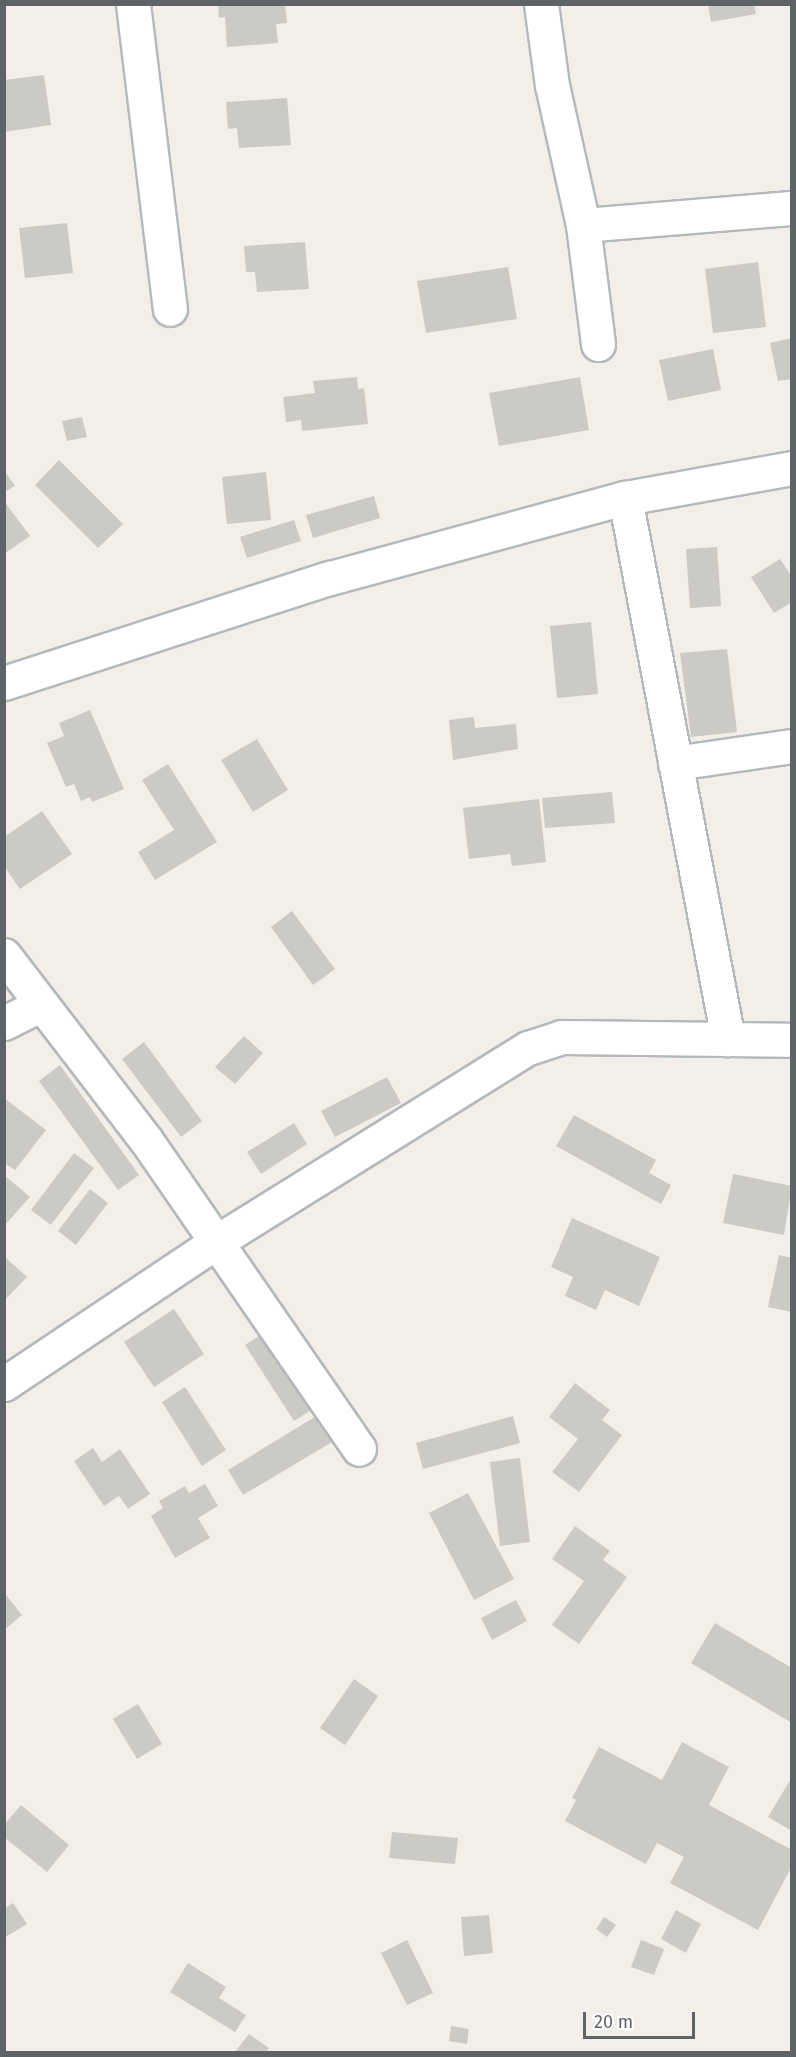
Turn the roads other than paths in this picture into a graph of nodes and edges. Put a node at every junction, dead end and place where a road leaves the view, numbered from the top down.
1 (133, 4) edge
2 (541, 4) edge
3 (792, 208) edge
4 (583, 225) junction
5 (170, 309) dead end
6 (598, 344) dead end
7 (792, 468) edge
8 (625, 498) junction
9 (4, 683) edge
10 (792, 746) edge
11 (675, 763) junction
12 (4, 955) edge
13 (42, 1004) junction
14 (4, 1023) edge
15 (728, 1039) junction
16 (792, 1040) edge
17 (216, 1242) junction
18 (4, 1384) edge
19 (359, 1449) dead end

1 - 5 street
2 - 4 street
3 - 4 street
4 - 6 street
7 - 8 street
8 - 9 street
8 - 11 street
10 - 11 street
11 - 15 street
12 - 13 street
13 - 14 street
13 - 17 street
15 - 16 street
15 - 17 street
17 - 18 street
17 - 19 street

